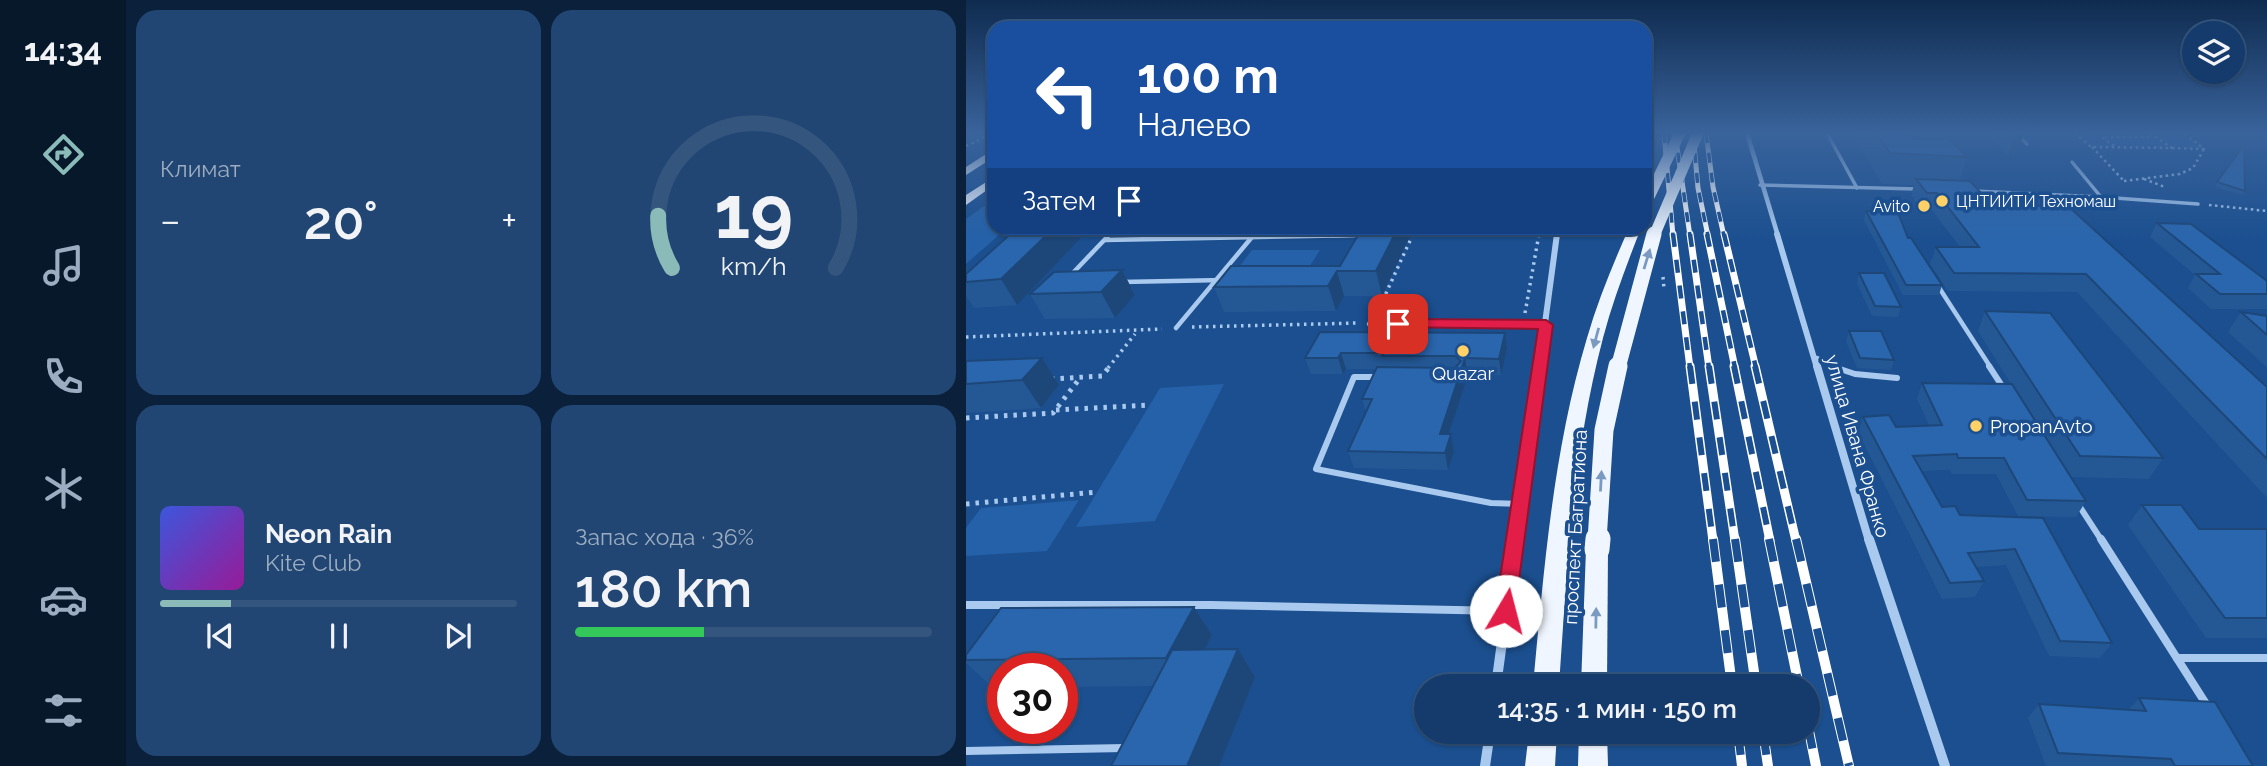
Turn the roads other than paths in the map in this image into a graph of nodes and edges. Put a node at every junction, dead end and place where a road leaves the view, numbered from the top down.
1 (1663, 169) edge
2 (1681, 169) edge
3 (1756, 169) edge
4 (1846, 169) edge
5 (2078, 169) edge
6 (987, 185) edge
7 (1760, 185) junction
8 (1857, 188) junction
9 (1925, 190) edge
10 (1652, 191) edge
11 (1965, 191) edge
12 (2101, 197) junction
13 (966, 201) edge
14 (2198, 204) road end
15 (1109, 235) edge
16 (1361, 235) joint
17 (1557, 235) edge
18 (1632, 235) edge
19 (1252, 237) junction
20 (1104, 240) junction
21 (1356, 245) edge
22 (1931, 275) edge
23 (1216, 280) junction
24 (1229, 280) edge
25 (1078, 282) edge
26 (1119, 282) edge
27 (1371, 324) road end
28 (1546, 325) junction
29 (1176, 328) dead end
30 (1817, 358) junction
31 (1393, 377) edge
32 (1897, 378) dead end
33 (2006, 391) edge
34 (2072, 495) edge
35 (1521, 504) junction
36 (966, 605) edge
37 (1506, 611) junction
38 (2176, 658) junction
39 (2267, 658) edge
40 (1498, 674) edge
41 (1547, 674) edge
42 (1594, 674) edge
43 (2211, 712) edge
44 (1488, 744) edge
45 (1541, 744) edge
46 (1593, 744) edge
47 (966, 751) edge
48 (1132, 757) edge
49 (1485, 766) edge
50 (1540, 766) edge
51 (1593, 766) edge
52 (1945, 766) edge

1 - 10 main road, bridge
42 -> 2 main road, проспект Багратиона, bridge
3 - 7 street, улица Ивана Франко
4 - 8 lane
5 - 12 lane
6 - 13 main road
7 - 8 lane
7 - 30 street, улица Ивана Франко
8 - 9 lane
11 - 12 lane
12 - 14 lane
15 - 20 lane
16 - 19 lane
16 - 21 lane
17 - 28 street
18 -> 41 main road, проспект Багратиона
19 - 20 lane
19 - 23 lane
20 - 25 lane
22 - 33 lane
23 - 24 lane
23 - 26 lane
23 - 29 lane
27 - 28 lane
28 - 35 street
30 - 32 lane
30 - 52 street, улица Ивана Франко
31 - 35 lane
34 - 38 lane
35 - 37 street
36 - 37 lane
37 - 40 street
38 - 39 lane
38 - 43 lane
44 - 49 street
45 - 50 main road
46 - 51 main road
47 - 48 lane

